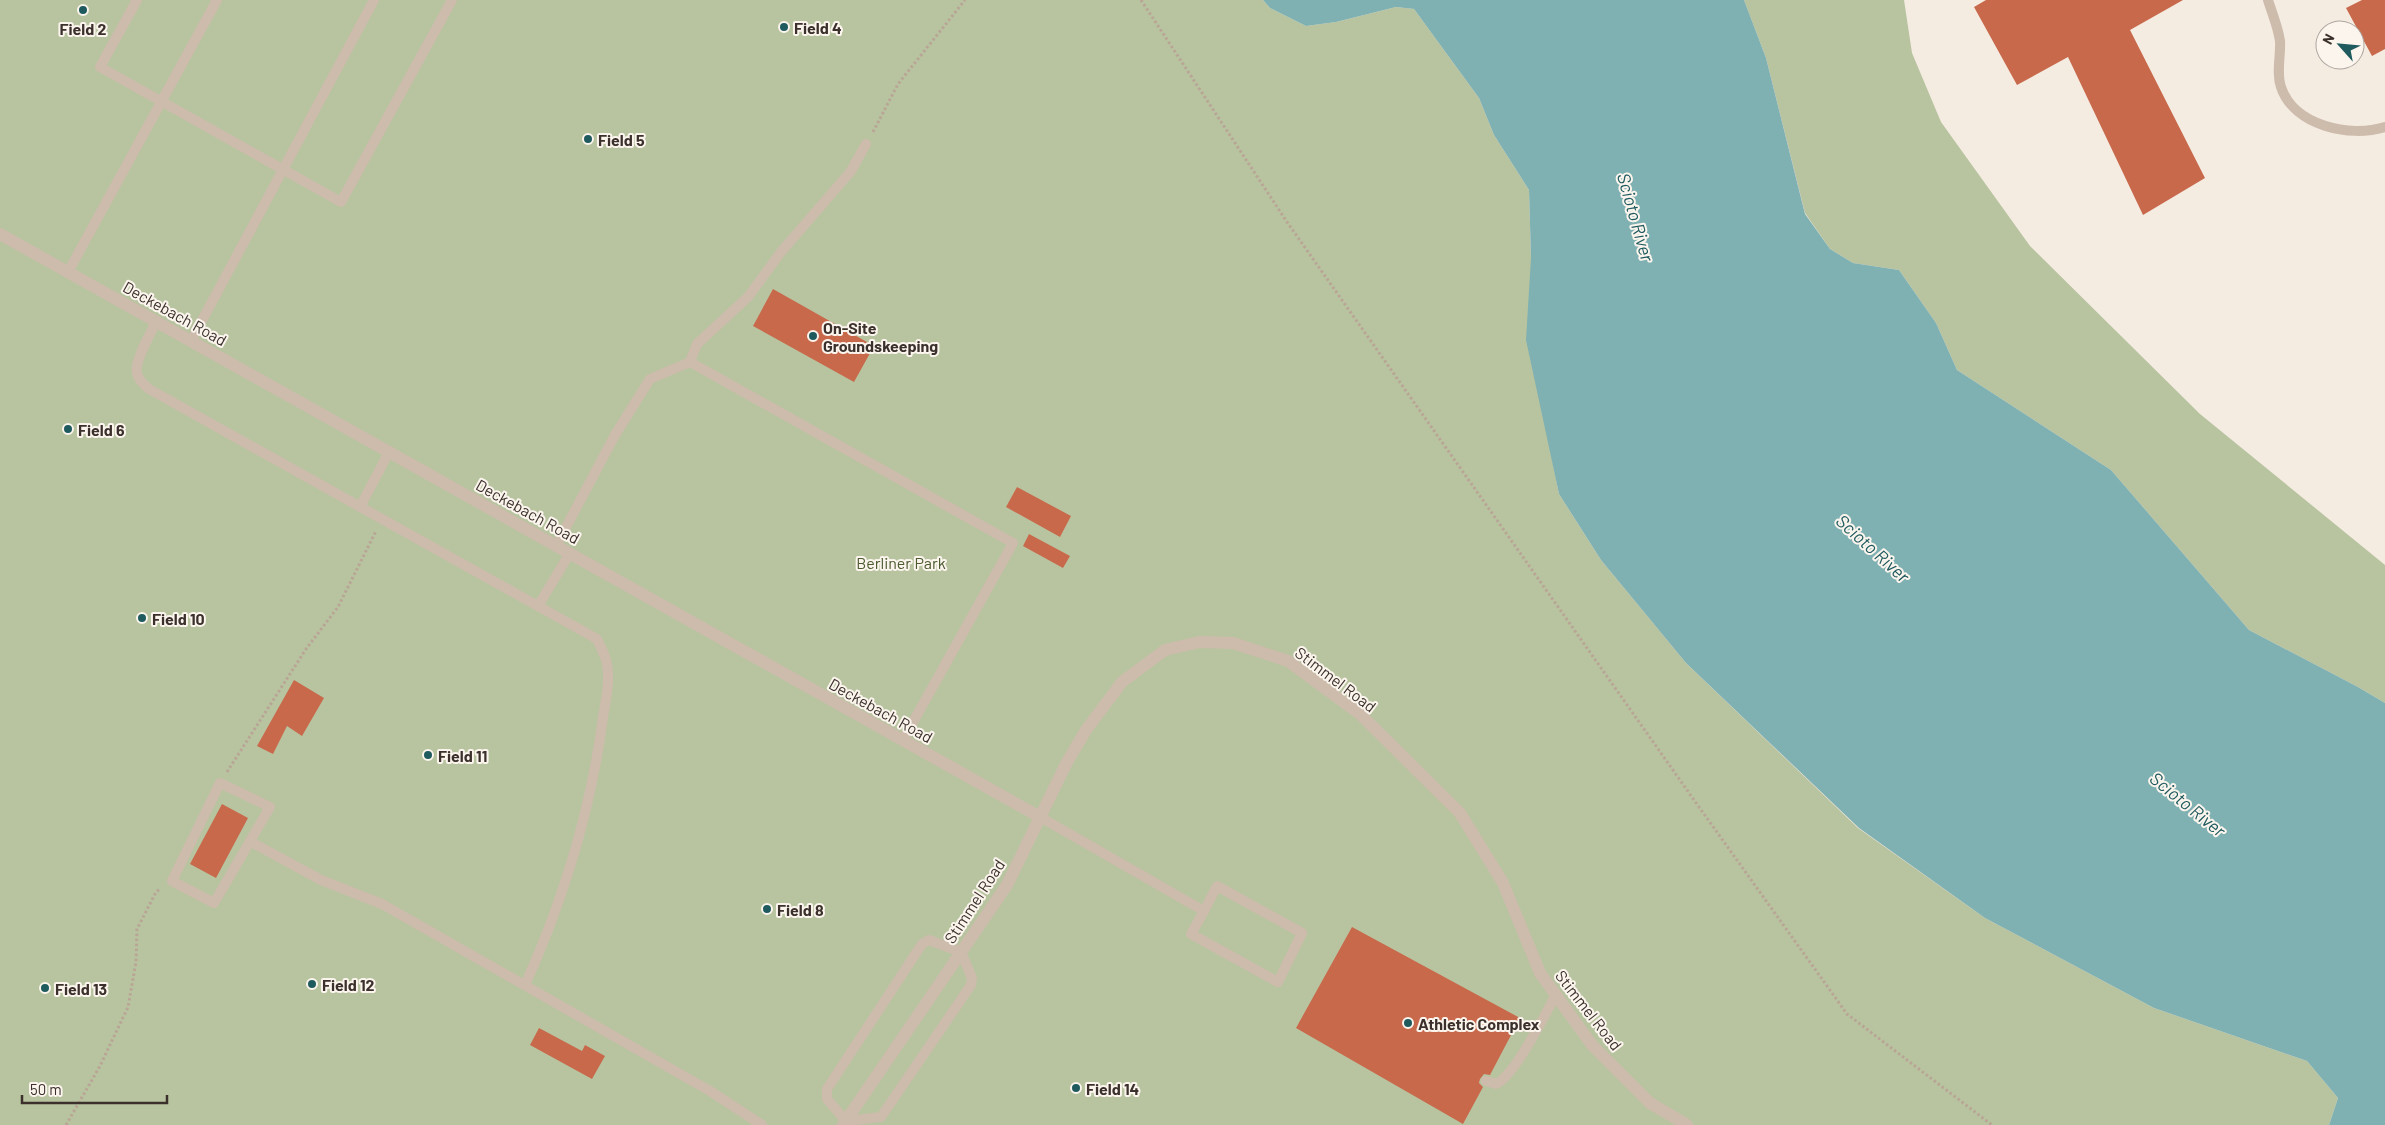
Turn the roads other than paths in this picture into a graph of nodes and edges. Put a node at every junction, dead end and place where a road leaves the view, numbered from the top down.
1 (137, 0) edge
2 (217, 0) edge
3 (374, 0) edge
4 (452, 0) edge
5 (2268, 0) edge
6 (162, 101) junction
7 (2385, 127) edge
8 (866, 144) road end
9 (283, 169) junction
10 (0, 234) edge
11 (68, 272) junction
12 (156, 322) junction
13 (191, 341) junction
14 (690, 362) junction
15 (389, 452) junction
16 (360, 507) junction
17 (556, 546) junction
18 (570, 553) junction
19 (538, 606) junction
20 (903, 740) junction
21 (1040, 817) junction
22 (251, 842) junction
23 (1204, 911) junction
24 (961, 952) junction
25 (525, 985) junction
26 (1556, 995) junction
27 (1486, 1081) dead end
28 (844, 1123) edge
29 (762, 1125) edge
30 (1687, 1125) edge

1 - 6 lane
2 - 6 lane
3 - 9 lane
4 - 9 lane
5 - 7 lane
6 - 9 lane
6 - 11 lane
8 - 14 lane
9 - 13 lane
10 - 11 street, Deckebach Road
11 - 12 street, Deckebach Road
12 - 13 street, Deckebach Road
12 - 16 lane
13 - 15 street, Deckebach Road
14 - 17 lane
14 - 20 lane
15 - 16 lane
15 - 17 street, Deckebach Road
16 - 19 lane
17 - 18 street, Deckebach Road
18 - 19 lane
18 - 20 street, Deckebach Road
19 - 25 lane
20 - 21 street, Deckebach Road
21 - 23 lane
21 - 24 street, Stimmel Road
21 - 26 street, Stimmel Road
22 - 22 lane
22 - 25 lane
23 - 23 lane
24 - 28 street, Stimmel Road
24 - 28 lane
24 - 28 lane
25 - 29 lane
26 - 27 lane
26 - 30 street, Stimmel Road

